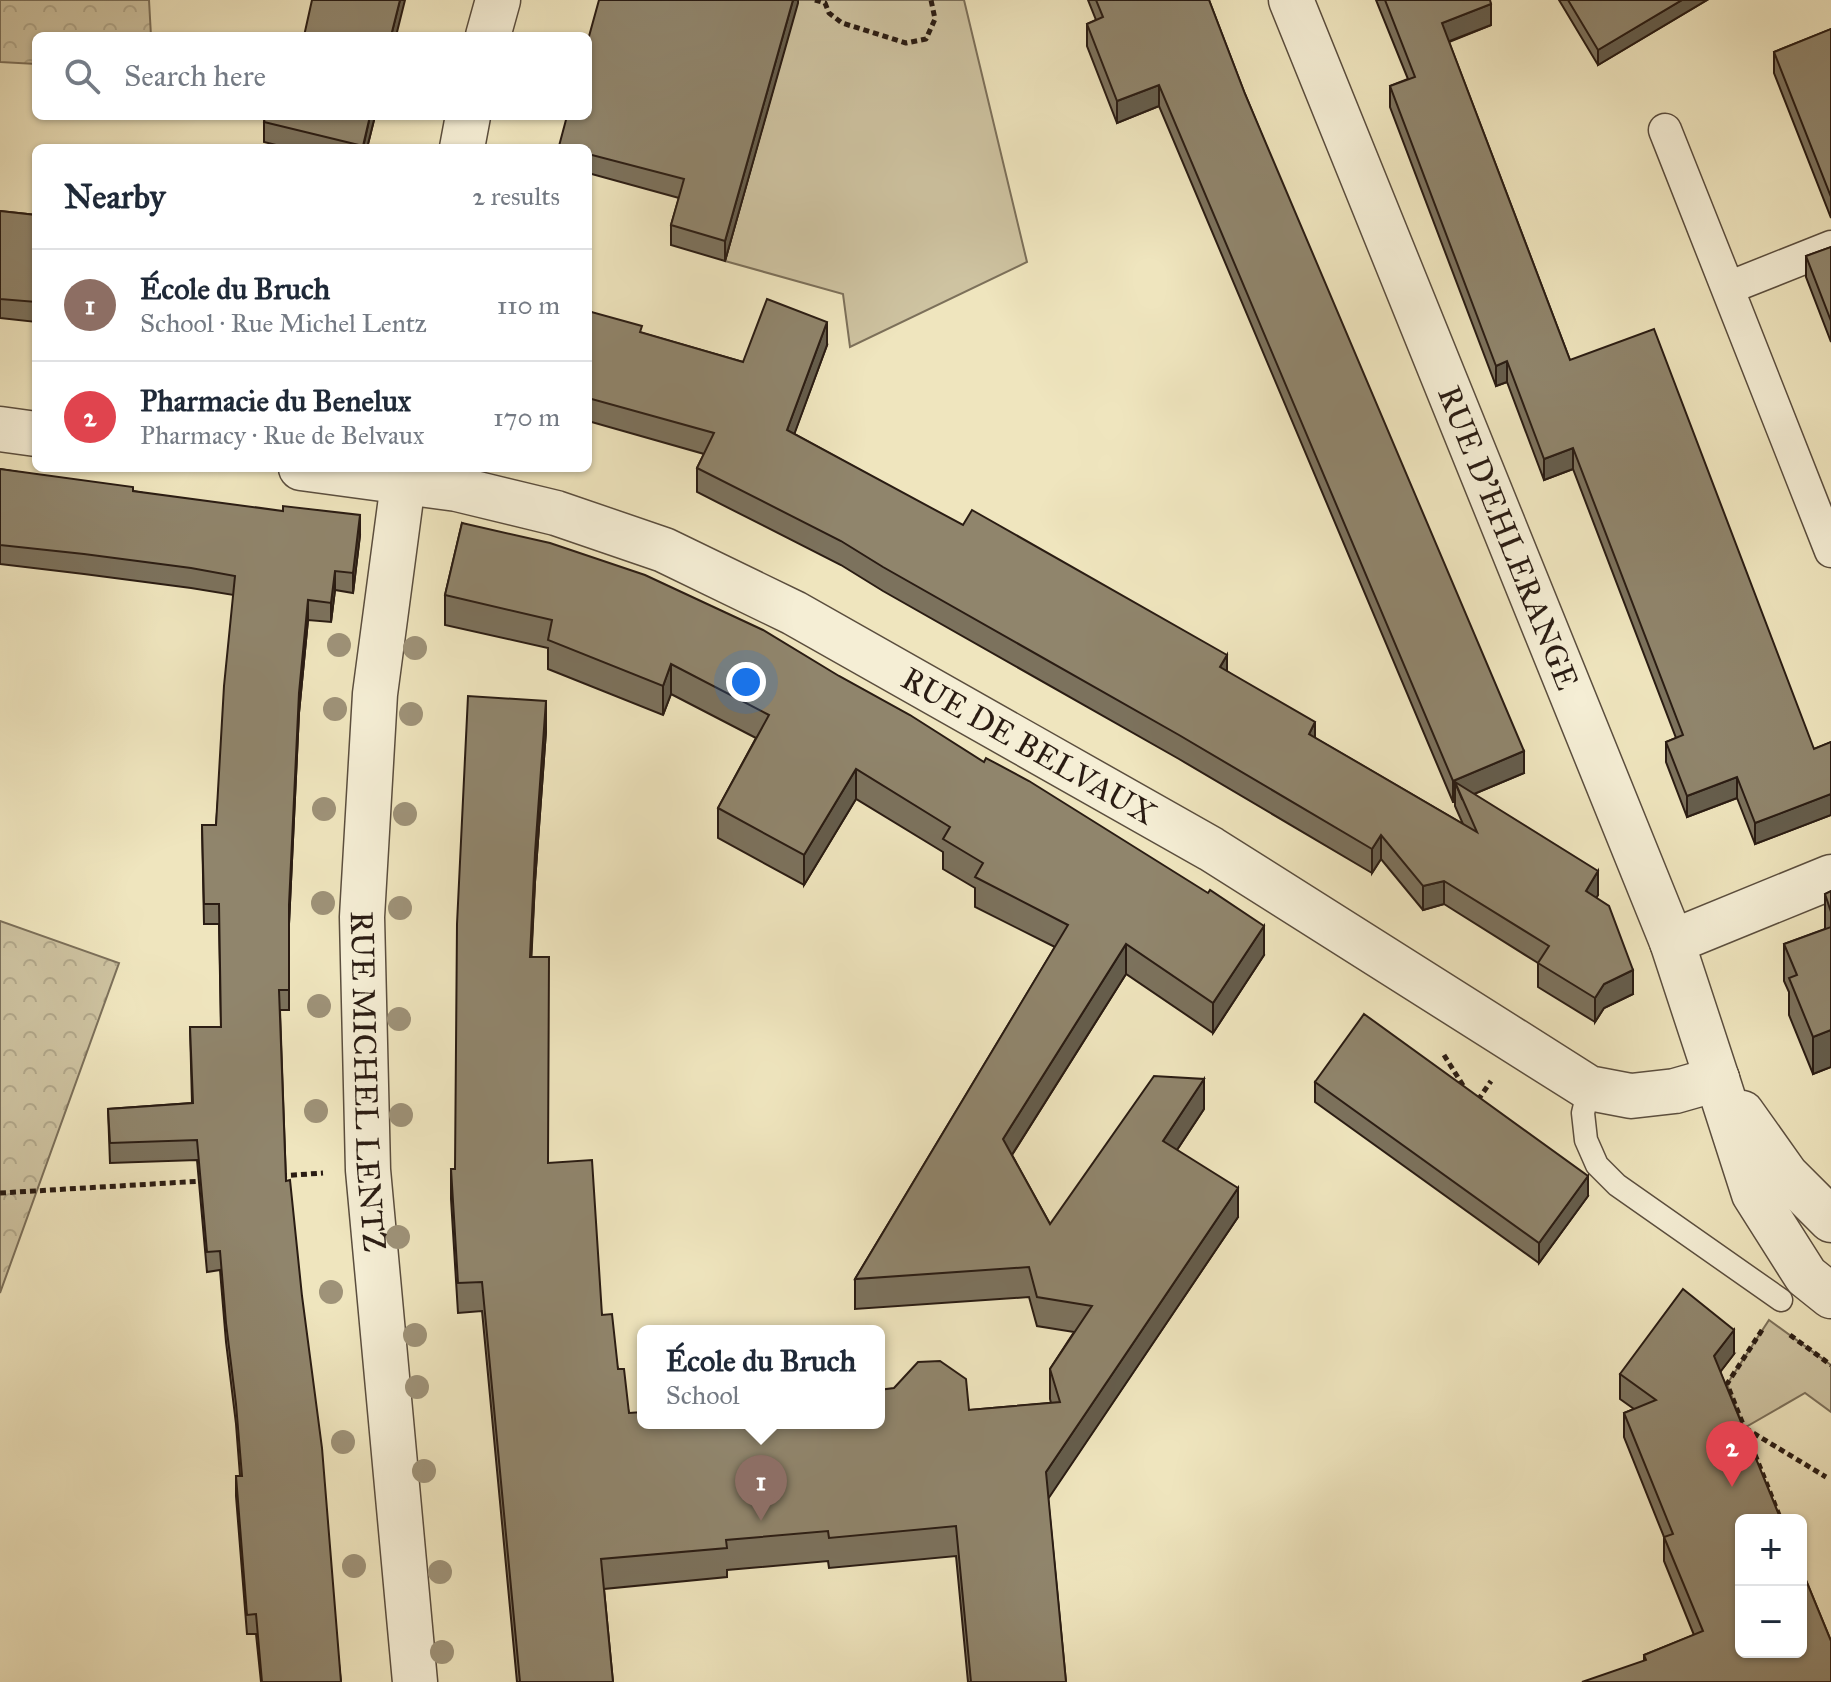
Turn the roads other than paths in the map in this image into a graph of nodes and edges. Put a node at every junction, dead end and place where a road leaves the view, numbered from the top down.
1 (498, 0) edge
2 (1291, 0) edge
3 (489, 32) edge
4 (467, 120) edge
5 (463, 144) edge
6 (1831, 247) edge
7 (0, 429) edge
8 (32, 433) edge
9 (360, 472) edge
10 (404, 475) edge
11 (1831, 551) edge
12 (1831, 877) edge
13 (1672, 942) junction
14 (1717, 1079) junction
15 (1589, 1088) junction
16 (1831, 1220) edge
17 (1831, 1296) edge
18 (1781, 1300) dead end
19 (415, 1682) edge

1 - 3 street
2 - 13 street, RUE D'EHLERANGE
4 - 5 street
6 - 11 street
7 - 8 street
9 - 10 street, RUE DE BELVAUX
10 - 15 street, RUE DE BELVAUX
10 - 19 street, RUE MICHEL LENTZ
12 - 13 street
13 - 14 street, RUE D'EHLERANGE
14 - 15 street, RUE DE BELVAUX
14 - 16 street
14 - 17 street
15 - 18 lane

